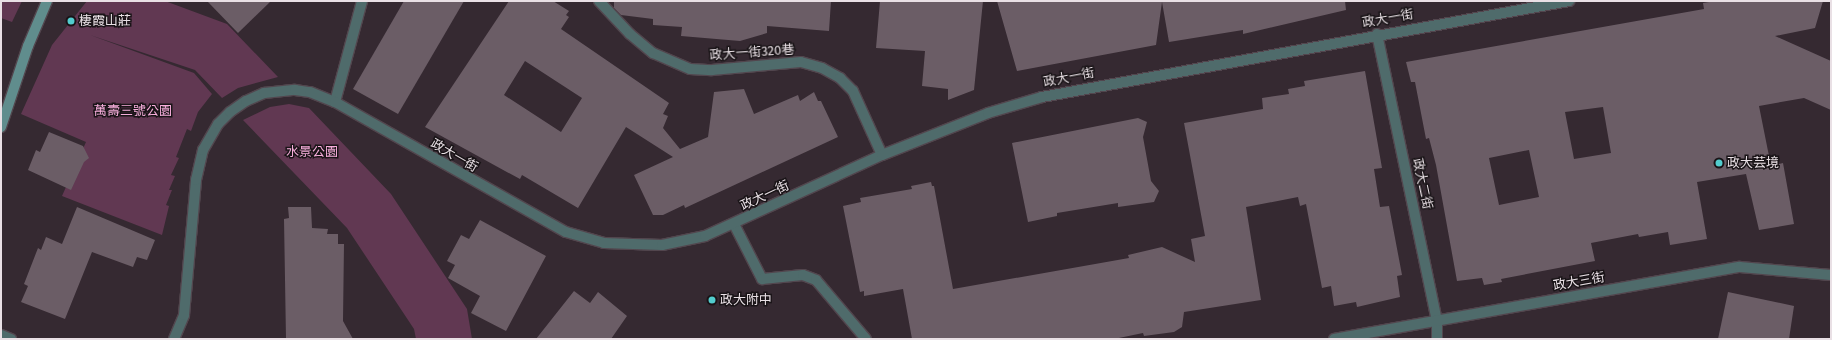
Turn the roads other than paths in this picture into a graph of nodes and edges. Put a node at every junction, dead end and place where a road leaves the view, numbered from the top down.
1 (47, 1) edge
2 (362, 1) edge
3 (599, 1) edge
4 (1569, 1) edge
5 (1377, 34) junction
6 (335, 102) junction
7 (1, 127) edge
8 (882, 155) junction
9 (734, 224) junction
10 (1831, 275) edge
11 (1437, 320) junction
12 (1, 335) edge
13 (11, 339) edge
14 (174, 339) edge
15 (866, 339) edge
16 (1334, 339) edge
17 (1437, 339) edge

1 - 7 street
2 - 6 street
3 - 8 street, 政大一街320巷
4 - 5 street, 政大一街
5 - 8 street, 政大一街
5 - 11 street, 政大二街 / 政大二街
6 - 9 street, 政大一街
6 - 14 street, 政大一街
8 - 9 street, 政大一街
9 - 15 street
10 - 11 street, 政大三街
11 - 16 street, 政大三街
11 - 17 street, 政大二街
12 - 13 street

